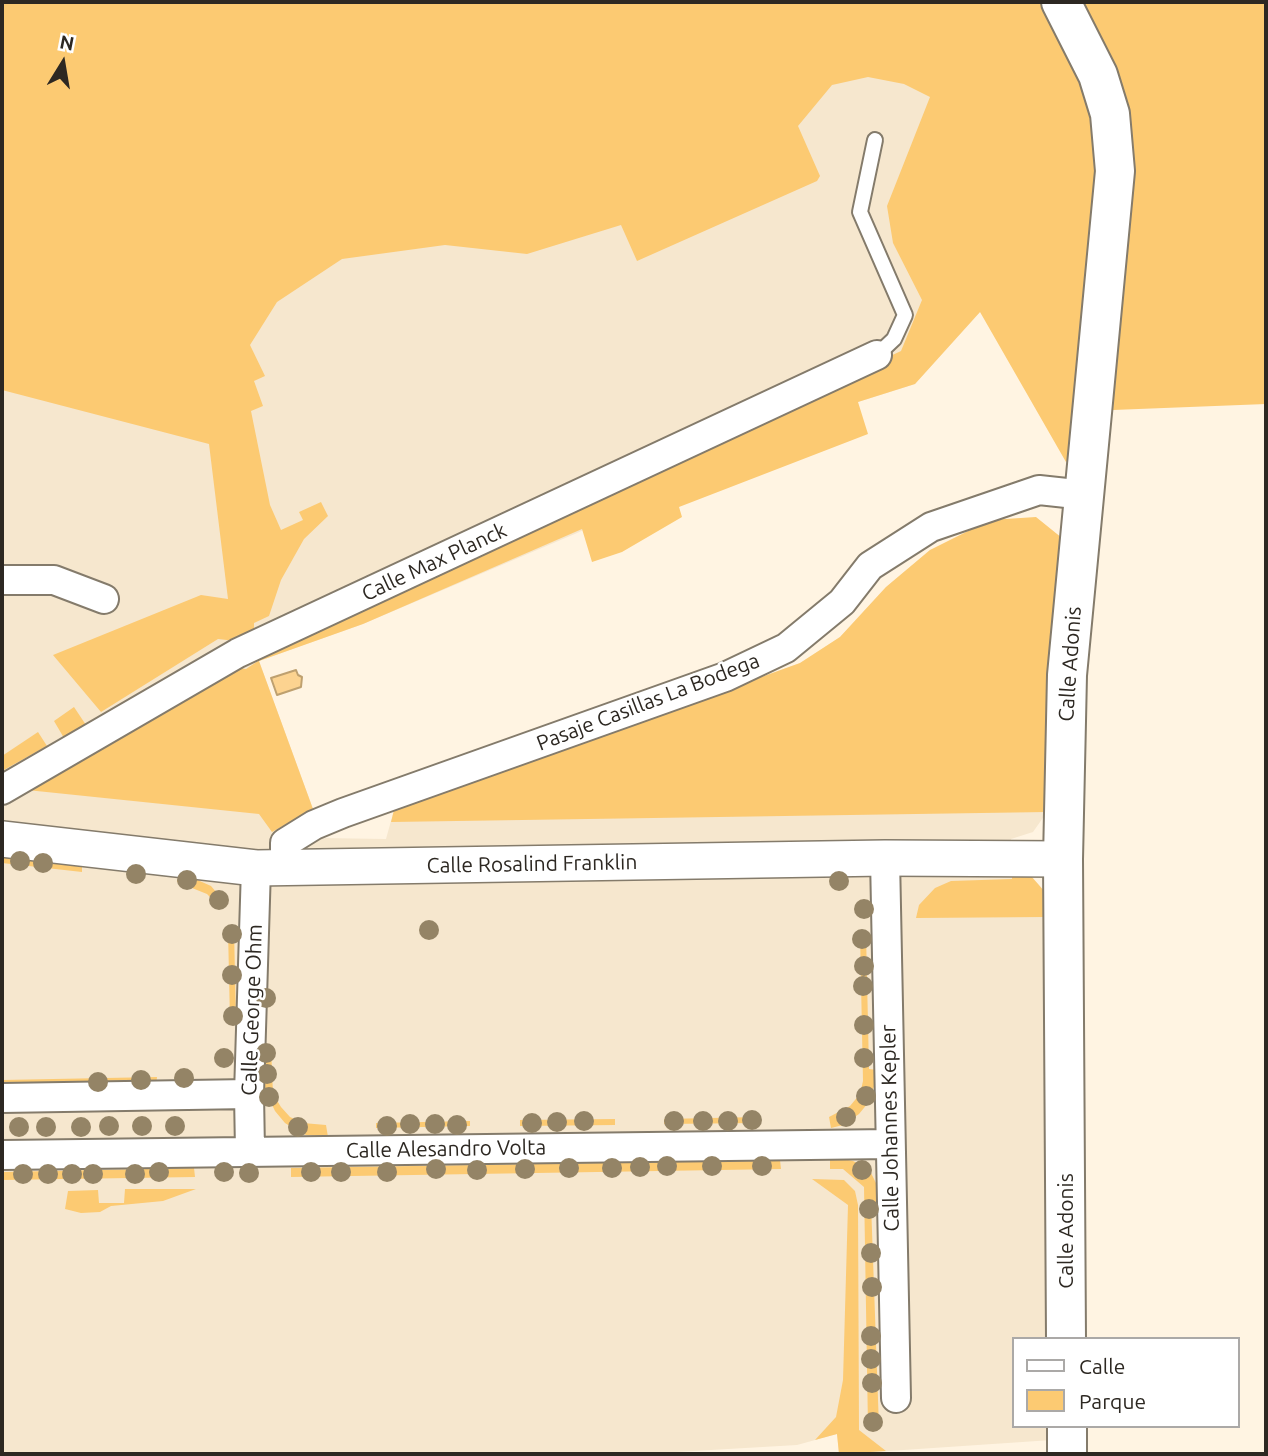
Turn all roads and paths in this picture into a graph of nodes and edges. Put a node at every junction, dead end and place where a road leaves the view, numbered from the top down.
1 (1060, 2) edge
2 (875, 140) dead end
3 (877, 355) joint
4 (1085, 495) junction
5 (2, 580) edge
6 (104, 600) dead end
7 (2, 790) edge
8 (2, 839) edge
9 (885, 858) junction
10 (1063, 859) junction
11 (270, 868) junction
12 (249, 1094) junction
13 (2, 1098) edge
14 (890, 1144) junction
15 (250, 1151) junction
16 (2, 1156) edge
17 (1066, 1337) edge
18 (896, 1398) dead end
19 (1067, 1428) edge
20 (1067, 1454) edge

1 - 4 main road, Calle Adonis
2 - 3 lane
3 - 7 street, Calle Max Planck
4 - 10 main road, Calle Adonis
4 - 11 street, Pasaje Casillas La Bodega
5 - 6 street
8 - 11 street, Calle Rosalind Franklin
9 - 10 street, Calle Rosalind Franklin
9 - 11 street, Calle Rosalind Franklin
9 - 14 street, Calle Johannes Kepler
10 - 17 main road, Calle Adonis
11 - 12 street, Calle George Ohm
12 - 13 street
12 - 15 street, Calle George Ohm
14 - 15 street, Calle Alesandro Volta
14 - 18 street, Calle Johannes Kepler
15 - 16 street, Calle Alesandro Volta
19 - 20 main road

